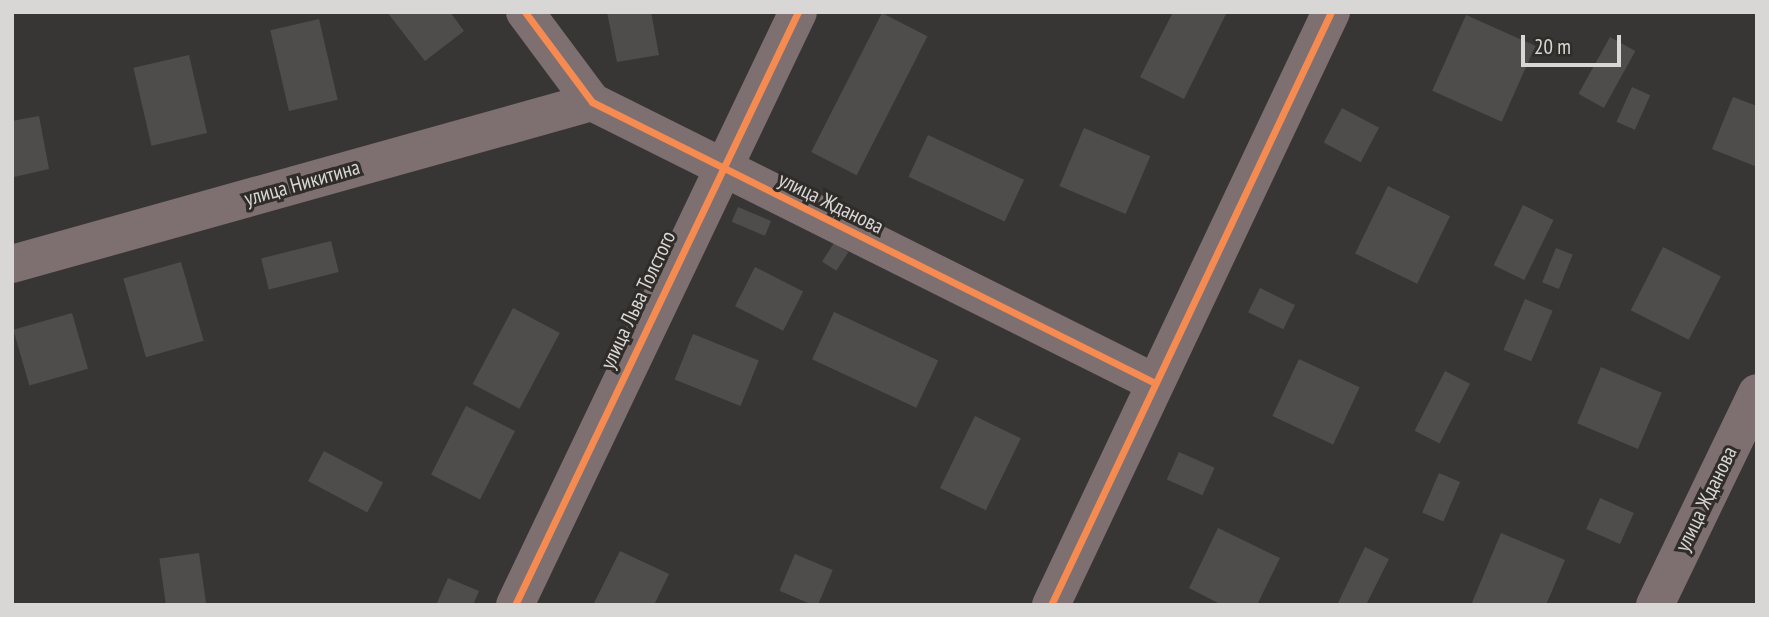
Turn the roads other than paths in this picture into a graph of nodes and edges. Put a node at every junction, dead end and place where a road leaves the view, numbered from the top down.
1 (525, 12) edge
2 (798, 12) edge
3 (1331, 12) edge
4 (592, 102) junction
5 (720, 168) junction
6 (12, 264) edge
7 (1155, 383) junction
8 (1757, 393) edge
9 (515, 605) edge
10 (1051, 605) edge
11 (1655, 605) edge

1 - 4 street, улица Жданова
2 - 5 street, улица Льва Толстого
3 - 7 street
4 - 5 street, улица Жданова
4 - 6 street, улица Никитина
5 - 7 street, улица Жданова
5 - 9 street, улица Льва Толстого
7 - 10 street
8 - 11 street, улица Жданова

